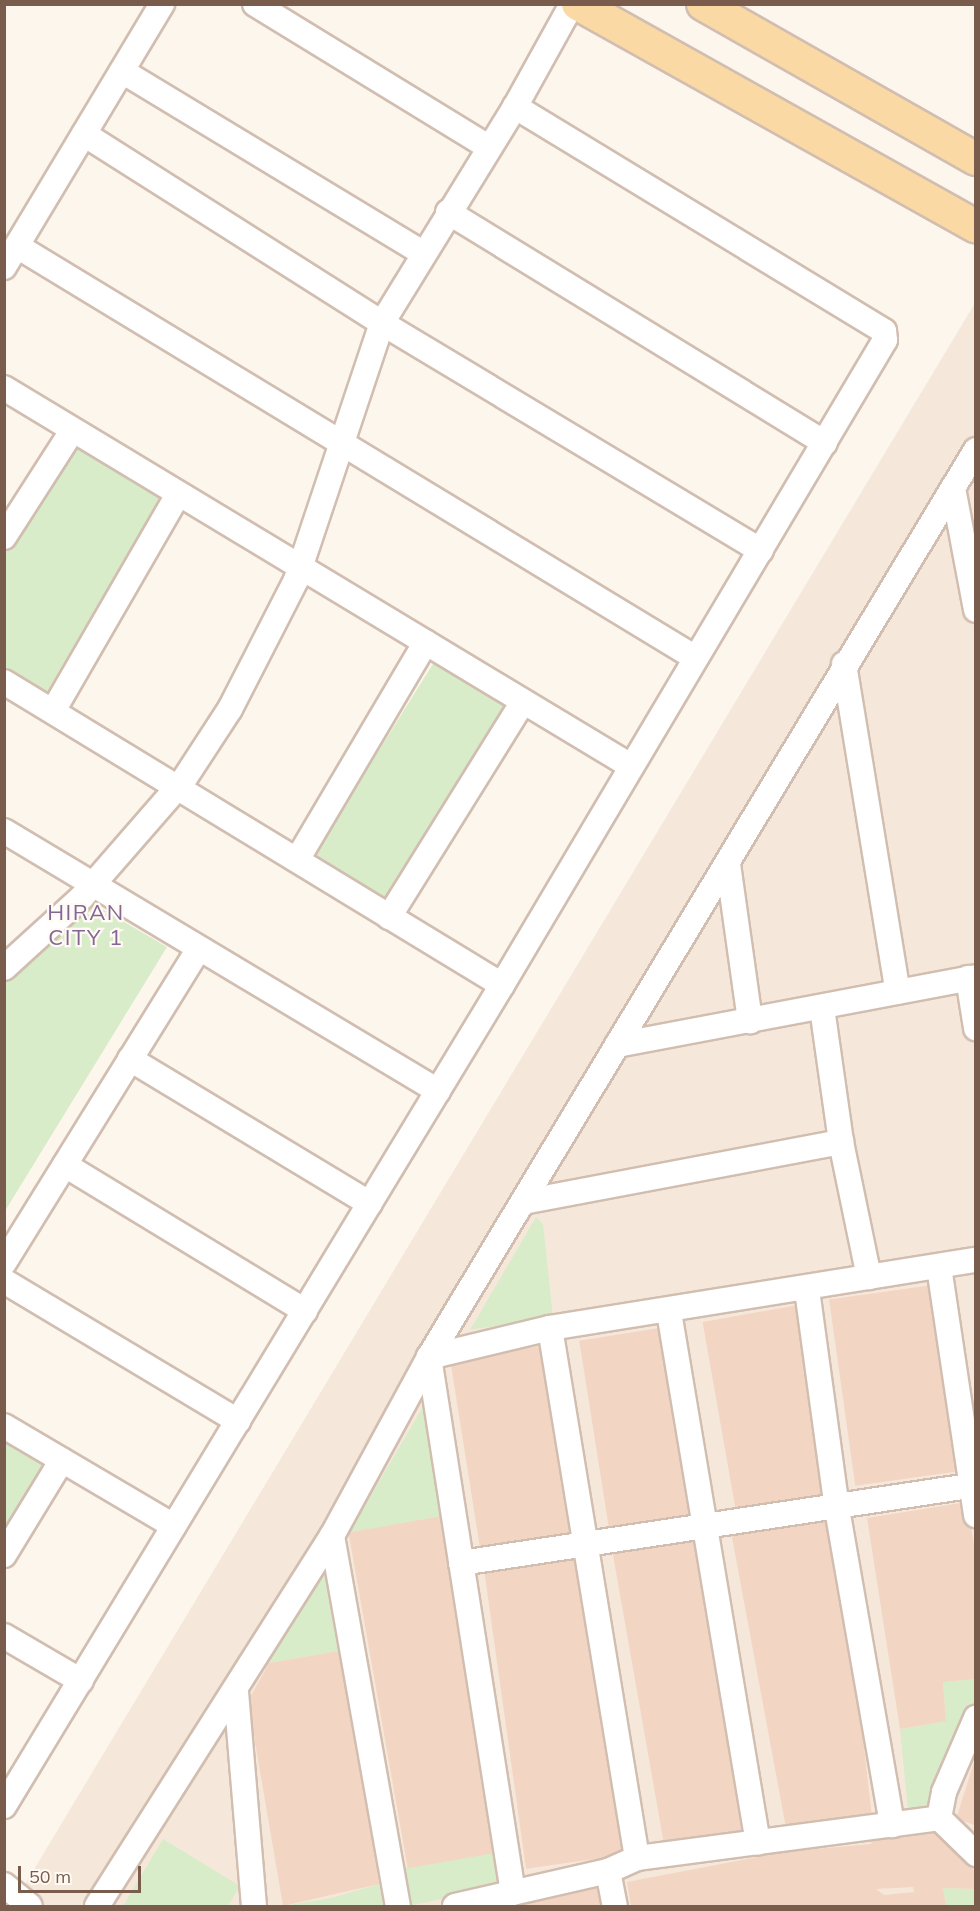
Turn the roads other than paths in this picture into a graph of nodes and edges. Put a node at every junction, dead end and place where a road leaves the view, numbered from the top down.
1 (162, 4) edge
2 (255, 4) edge
3 (572, 4) edge
4 (578, 4) edge
5 (703, 4) edge
6 (122, 71) junction
7 (515, 107) junction
8 (84, 134) junction
9 (488, 147) junction
10 (975, 159) edge
11 (448, 212) junction
12 (975, 226) edge
13 (17, 246) junction
14 (423, 253) junction
15 (4, 267) edge
16 (382, 323) junction
17 (4, 388) edge
18 (72, 431) junction
19 (342, 442) junction
20 (825, 443) junction
21 (975, 450) edge
22 (953, 488) junction
23 (177, 496) junction
24 (4, 537) edge
25 (760, 550) junction
26 (298, 569) junction
27 (975, 610) edge
28 (426, 642) junction
29 (694, 657) junction
30 (844, 664) junction
31 (4, 682) edge
32 (522, 702) junction
33 (53, 711) junction
34 (630, 765) junction
35 (176, 786) junction
36 (4, 831) edge
37 (297, 860) junction
38 (728, 864) junction
39 (93, 884) junction
40 (389, 916) junction
41 (199, 948) junction
42 (4, 968) edge
43 (972, 977) edge
44 (502, 985) junction
45 (898, 992) junction
46 (822, 1008) junction
47 (750, 1022) junction
48 (975, 1028) edge
49 (616, 1045) junction
50 (130, 1059) junction
51 (438, 1091) junction
52 (841, 1142) junction
53 (65, 1165) junction
54 (523, 1202) junction
55 (370, 1204) junction
56 (975, 1260) edge
57 (4, 1263) edge
58 (939, 1267) junction
59 (869, 1277) junction
60 (4, 1281) edge
61 (807, 1290) junction
62 (305, 1311) junction
63 (669, 1312) junction
64 (550, 1328) junction
65 (429, 1358) junction
66 (238, 1421) junction
67 (4, 1426) edge
68 (62, 1460) junction
69 (969, 1486) junction
70 (836, 1503) junction
71 (975, 1515) edge
72 (174, 1526) junction
73 (705, 1527) junction
74 (332, 1536) junction
75 (584, 1544) junction
76 (4, 1555) edge
77 (461, 1563) junction
78 (4, 1636) edge
79 (81, 1681) junction
80 (236, 1692) junction
81 (975, 1718) edge
82 (7, 1795) edge
83 (939, 1818) junction
84 (892, 1825) junction
85 (758, 1842) junction
86 (975, 1854) edge
87 (637, 1858) junction
88 (608, 1871) junction
89 (4, 1885) edge
90 (513, 1893) junction
91 (30, 1906) edge
92 (97, 1906) edge
93 (254, 1906) edge
94 (398, 1906) edge
95 (455, 1906) edge
96 (615, 1906) edge

1 - 6 street
2 - 9 street
3 - 7 street
4 - 12 main road
5 - 10 main road
6 - 8 street
6 - 14 street
7 - 9 street
7 - 20 street
8 - 13 street
8 - 16 street
9 - 11 street
11 - 14 street
11 - 20 street
13 - 15 street
13 - 19 street
14 - 16 street
16 - 19 street
16 - 25 street
17 - 18 street
18 - 23 street
18 - 24 street
19 - 26 street
19 - 29 street
20 - 25 street
21 - 22 street
22 - 27 street
22 - 30 street
23 - 26 street
23 - 33 street
25 - 29 street
26 - 28 street
26 - 35 street
28 - 32 street
28 - 37 street
29 - 34 street
30 - 38 street
30 - 45 street
31 - 33 street
32 - 34 street
32 - 40 street
33 - 35 street
34 - 44 street
35 - 37 street
35 - 39 street
36 - 39 street
37 - 40 street
38 - 47 street
38 - 49 street
39 - 41 street
39 - 42 street
40 - 44 street
41 - 50 street
41 - 51 street
43 - 45 street
43 - 48 street
44 - 51 street
45 - 46 street
46 - 47 street
46 - 52 street
47 - 49 street
49 - 54 street
50 - 53 street
50 - 55 street
51 - 55 street
52 - 54 street
52 - 59 street
53 - 57 street
53 - 62 street
54 - 65 street
55 - 62 street
56 - 58 street
58 - 59 street
58 - 69 street
59 - 61 street
60 - 66 street
61 - 63 street
61 - 70 street
62 - 66 street
63 - 64 street
63 - 73 street
64 - 65 street
64 - 75 street
65 - 74 street
65 - 77 street
66 - 72 street
67 - 68 street
68 - 72 street
68 - 76 street
69 - 70 street
69 - 71 street
70 - 73 street
70 - 84 street
72 - 79 street
73 - 75 street
73 - 85 street
74 - 80 street
74 - 94 street
75 - 77 street
75 - 87 street
77 - 90 street
78 - 79 street
79 - 82 street
80 - 92 street
80 - 93 street
81 - 83 street
83 - 84 street
83 - 86 street
84 - 85 street
85 - 87 street
87 - 88 street
88 - 90 street
88 - 96 street
89 - 91 street
90 - 95 street

